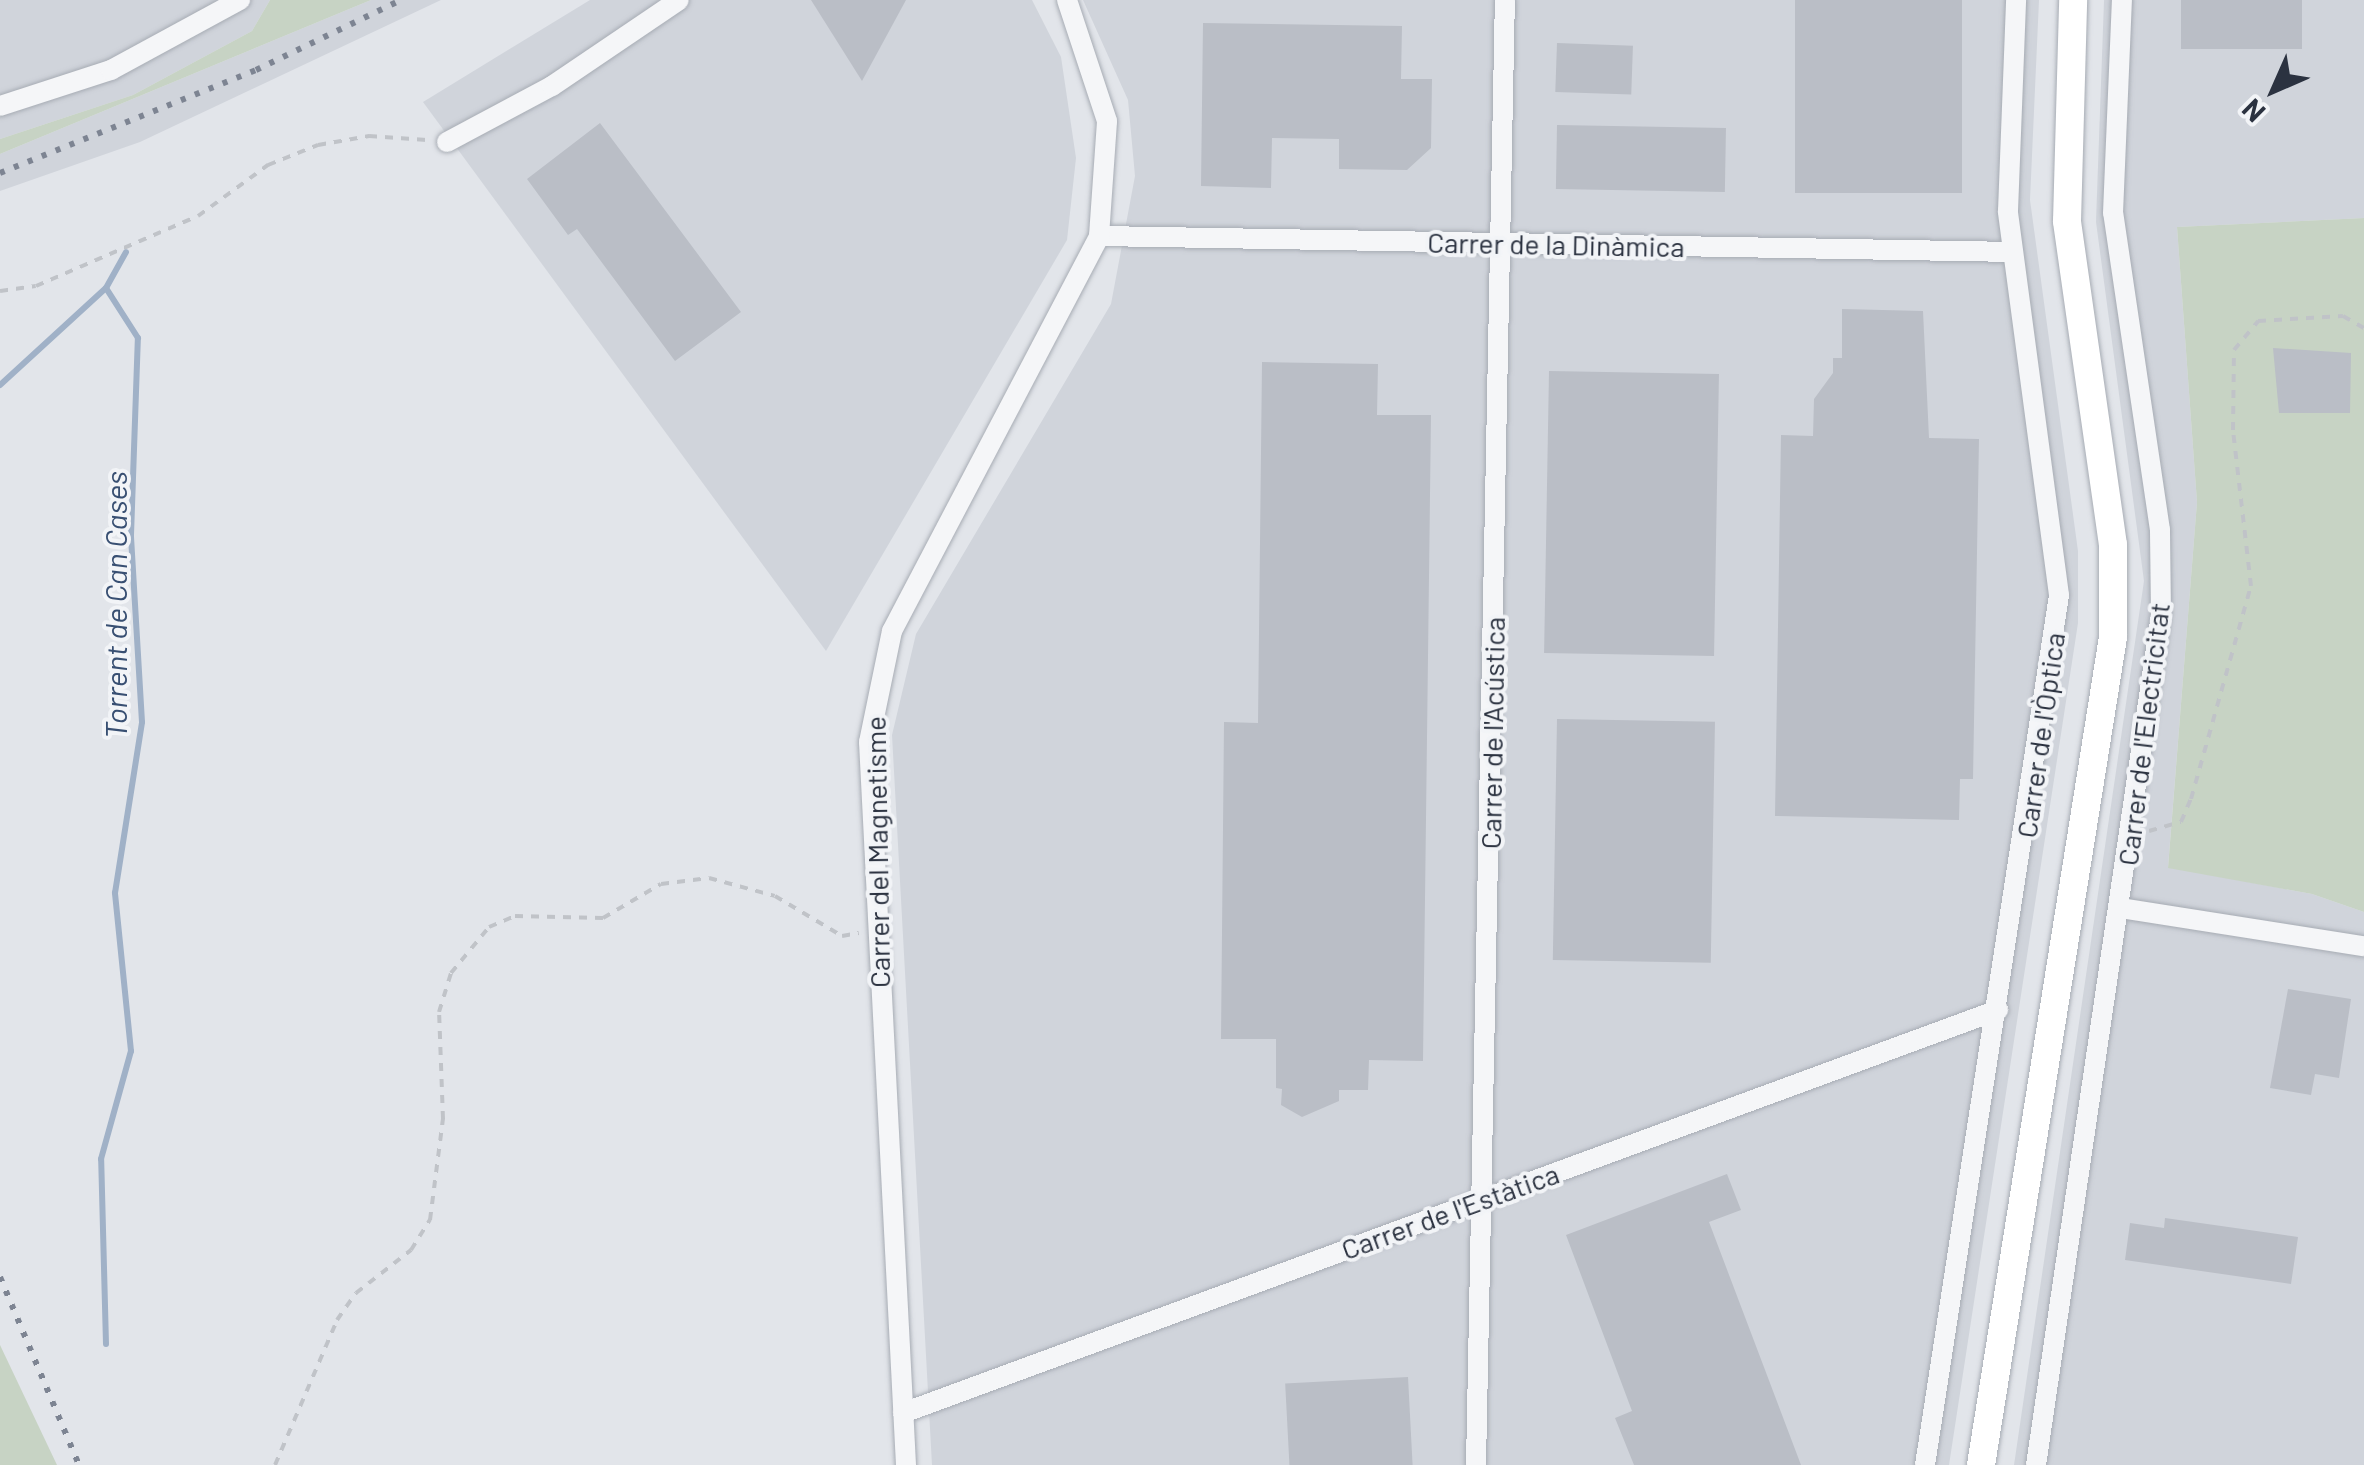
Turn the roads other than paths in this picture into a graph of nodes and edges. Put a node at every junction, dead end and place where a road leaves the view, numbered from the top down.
1 (240, 0) edge
2 (679, 0) edge
3 (1067, 0) edge
4 (1505, 0) edge
5 (2016, 0) edge
6 (2073, 0) edge
7 (2122, 0) edge
8 (0, 106) edge
9 (447, 142) road end
10 (1098, 236) junction
11 (1503, 244) junction
12 (2013, 252) junction
13 (2120, 908) junction
14 (2364, 946) edge
15 (1998, 1010) junction
16 (1482, 1199) junction
17 (903, 1413) junction
18 (906, 1465) edge
19 (1476, 1465) edge
20 (1925, 1465) edge
21 (1981, 1465) edge
22 (2036, 1465) edge

1 - 8 street
2 - 9 street
3 - 10 street, Carrer del Magnetisme
4 - 11 street, Carrer de l'Acústica
5 - 12 street, Carrer de l'Òptica
6 - 21 street
7 - 13 street, Carrer de l'Electricitat
10 - 11 street, Carrer de la Dinàmica
10 - 17 street, Carrer del Magnetisme
11 - 12 street, Carrer de la Dinàmica
11 - 16 street, Carrer de l'Acústica
12 - 15 street, Carrer de l'Òptica
13 - 14 street
13 - 22 street, Carrer de l'Electricitat
15 - 16 street, Carrer de l'Estàtica
15 - 20 street, Carrer de l'Òptica
16 - 17 street, Carrer de l'Estàtica
16 - 19 street, Carrer de l'Acústica
17 - 18 street, Carrer del Magnetisme

